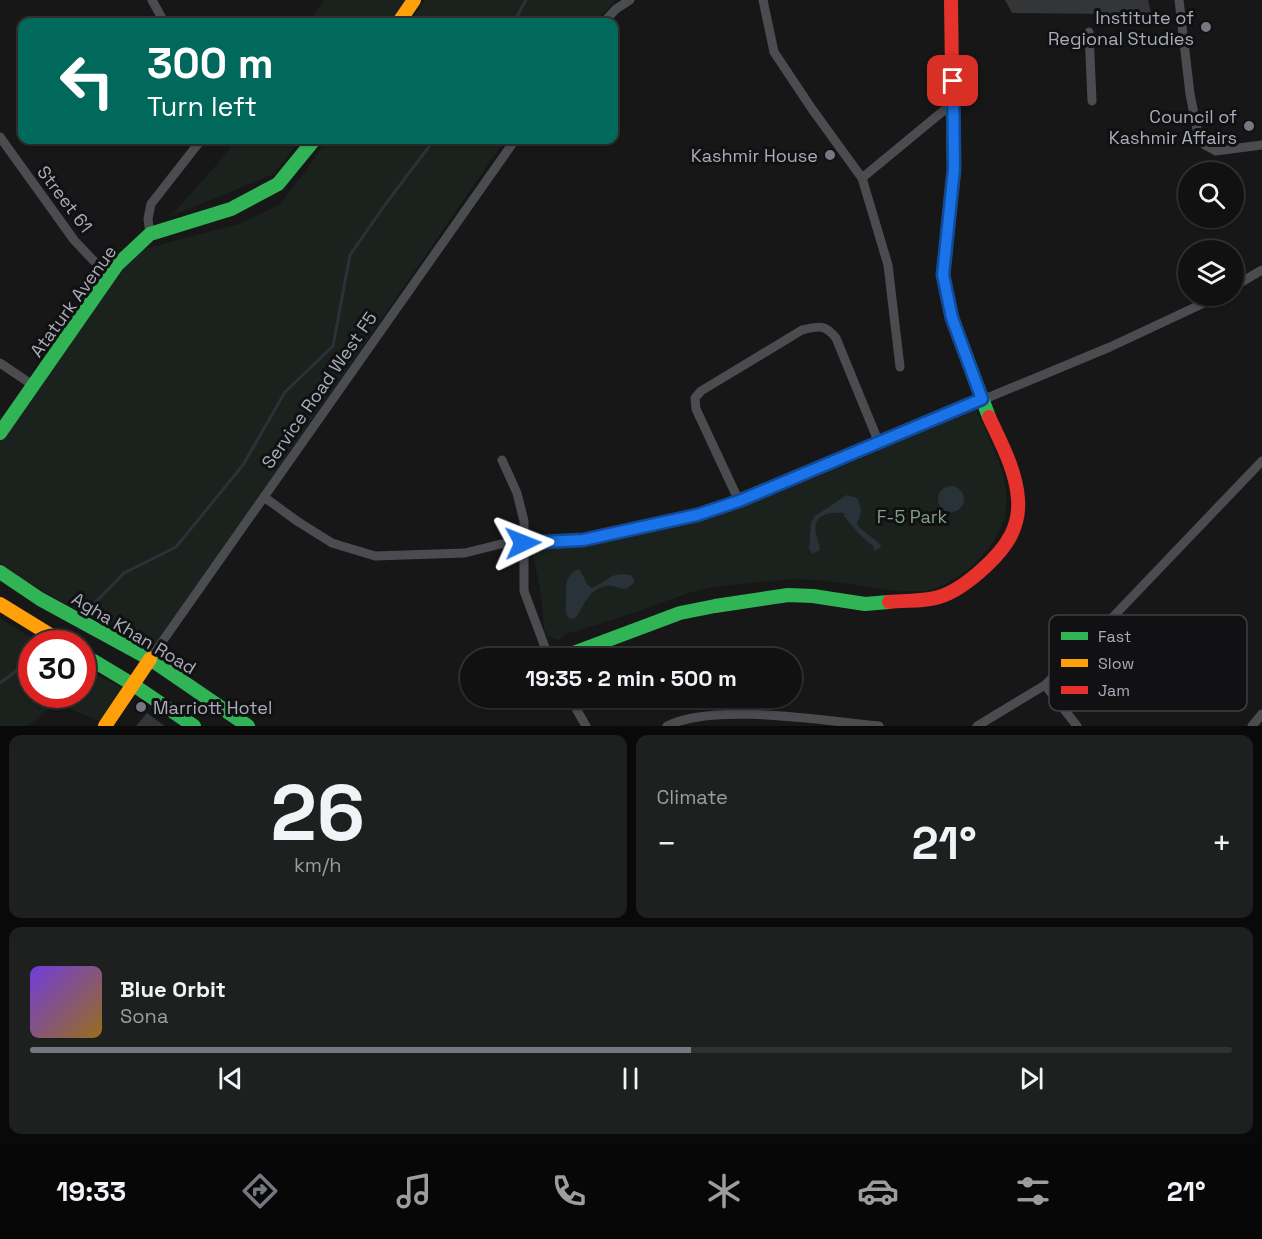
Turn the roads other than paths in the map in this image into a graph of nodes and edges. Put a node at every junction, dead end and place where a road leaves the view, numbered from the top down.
1 (152, 0) edge
2 (414, 0) edge
3 (630, 0) edge
4 (763, 0) edge
5 (951, 0) edge
6 (1179, 0) edge
7 (162, 18) edge
8 (402, 18) edge
9 (608, 18) edge
10 (1089, 32) dead end
11 (1092, 101) dead end
12 (954, 102) junction
13 (0, 137) edge
14 (198, 144) edge
15 (311, 144) edge
16 (512, 144) edge
17 (1262, 145) edge
18 (862, 178) junction
19 (150, 234) junction
20 (1262, 270) edge
21 (109, 277) junction
22 (1244, 281) edge
23 (1198, 306) edge
24 (0, 363) edge
25 (900, 367) dead end
26 (34, 386) junction
27 (982, 399) junction
28 (0, 434) edge
29 (879, 443) junction
30 (502, 460) dead end
31 (1262, 461) edge
32 (264, 497) junction
33 (739, 501) junction
34 (523, 543) junction
35 (0, 572) edge
36 (0, 604) edge
37 (1115, 615) edge
38 (42, 630) edge
39 (545, 648) edge
40 (587, 648) edge
41 (150, 659) junction
42 (96, 662) edge
43 (1049, 681) edge
44 (132, 684) junction
45 (1045, 685) junction
46 (1049, 690) edge
47 (576, 708) edge
48 (1065, 711) edge
49 (1262, 714) edge
50 (105, 726) edge
51 (194, 726) edge
52 (248, 726) edge
53 (586, 726) edge
54 (667, 726) edge
55 (879, 726) edge
56 (977, 726) edge
57 (1077, 726) edge
58 (1252, 726) edge

1 - 7 street
2 - 8 street
3 - 9 street
4 - 18 street
5 - 12 street
6 - 17 street
10 - 11 street
12 - 18 street
12 - 27 street
13 - 21 street, Street 61
14 - 19 street
15 - 19 street, Ataturk Avenue
16 - 32 street, Service Road West F5
18 - 25 street
19 - 21 street, Ataturk Avenue
20 - 22 street
21 - 26 street, Ataturk Avenue
23 - 27 street
24 - 26 street
26 - 28 street, Ataturk Avenue
27 - 29 street
27 - 40 street
29 - 33 street
29 - 33 street
30 - 34 street
31 - 37 street
32 - 34 street
32 - 41 street, Service Road West F5
33 - 34 street
34 - 39 street
35 - 41 street, Agha Khan Road
36 - 38 street
41 - 44 street
41 - 52 street, Agha Khan Road
42 - 44 street
43 - 45 street
44 - 50 street
44 - 51 street
45 - 46 street
45 - 56 street
47 - 53 street
48 - 57 street
49 - 58 street
54 - 55 street

